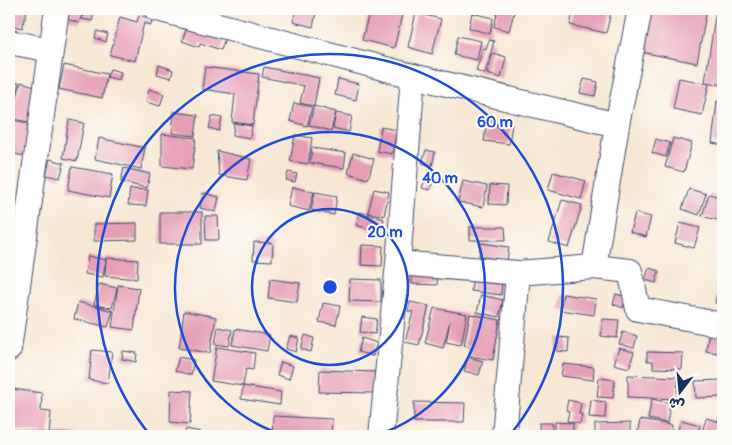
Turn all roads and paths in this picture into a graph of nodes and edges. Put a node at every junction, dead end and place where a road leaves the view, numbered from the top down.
1 (57, 9) edge
2 (157, 9) edge
3 (640, 9) edge
4 (9, 42) edge
5 (51, 50) junction
6 (413, 76) junction
7 (617, 125) junction
8 (398, 263) junction
9 (594, 267) junction
10 (14, 269) edge
11 (518, 273) junction
12 (723, 325) edge
13 (9, 349) edge
14 (381, 436) edge
15 (504, 436) edge

1 - 5 street
2 - 6 street
3 - 7 street
4 - 5 street
5 - 10 street
6 - 7 street
6 - 8 street
7 - 9 street
8 - 11 street
8 - 14 street
9 - 11 street
9 - 12 street
10 - 13 street
11 - 15 street

